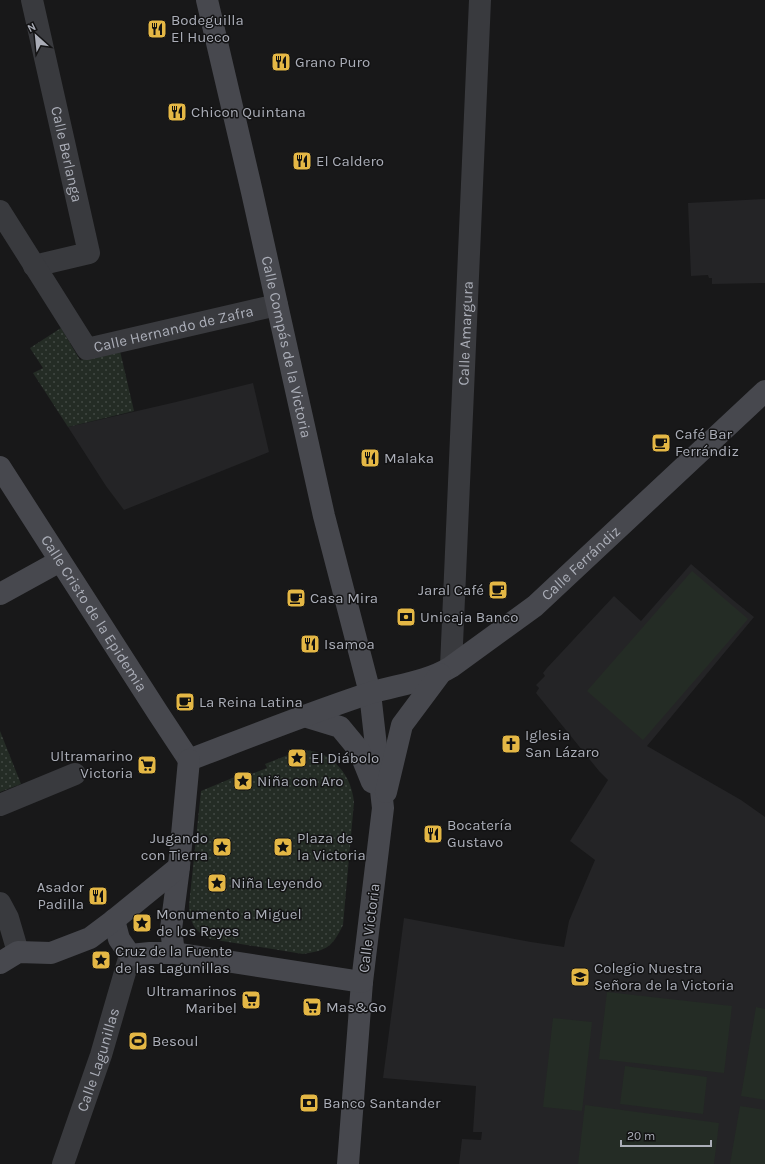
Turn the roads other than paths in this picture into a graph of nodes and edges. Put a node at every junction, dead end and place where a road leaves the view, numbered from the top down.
1 (32, 0) edge
2 (207, 0) edge
3 (480, 0) edge
4 (0, 212) edge
5 (34, 266) junction
6 (277, 304) junction
7 (765, 391) edge
8 (0, 467) edge
9 (60, 561) junction
10 (0, 594) edge
11 (445, 671) junction
12 (370, 693) junction
13 (304, 716) junction
14 (189, 760) junction
15 (74, 774) dead end
16 (0, 805) edge
17 (383, 808) junction
18 (178, 867) junction
19 (0, 903) edge
20 (114, 920) junction
21 (174, 953) junction
22 (130, 955) junction
23 (9, 958) edge
24 (362, 982) junction
25 (63, 1164) edge
26 (348, 1164) edge

1 - 5 street, Calle Berlanga
2 - 6 main road, Calle Compás de la Victoria
3 - 11 street, Calle Amargura
4 - 5 street, Calle Hernando de Zafra
5 - 6 street, Calle Hernando de Zafra
6 - 12 main road, Calle Compás de la Victoria
7 - 11 main road, Calle Ferrándiz
8 - 9 main road, Calle Cristo de la Epidemia
9 - 10 main road
9 - 14 main road, Calle Cristo de la Epidemia
11 - 12 main road, Calle Ferrándiz
11 - 17 main road
12 - 13 main road
12 - 17 main road, Calle Victoria
13 - 14 main road
13 - 17 main road
14 - 18 main road
15 - 16 street
17 - 24 main road, Calle Victoria
18 - 20 main road
18 - 21 main road
19 - 23 street
20 - 22 main road
20 - 23 main road
21 - 22 main road
21 - 24 main road
22 - 25 street, Calle Lagunillas
24 - 26 main road, Calle Victoria

